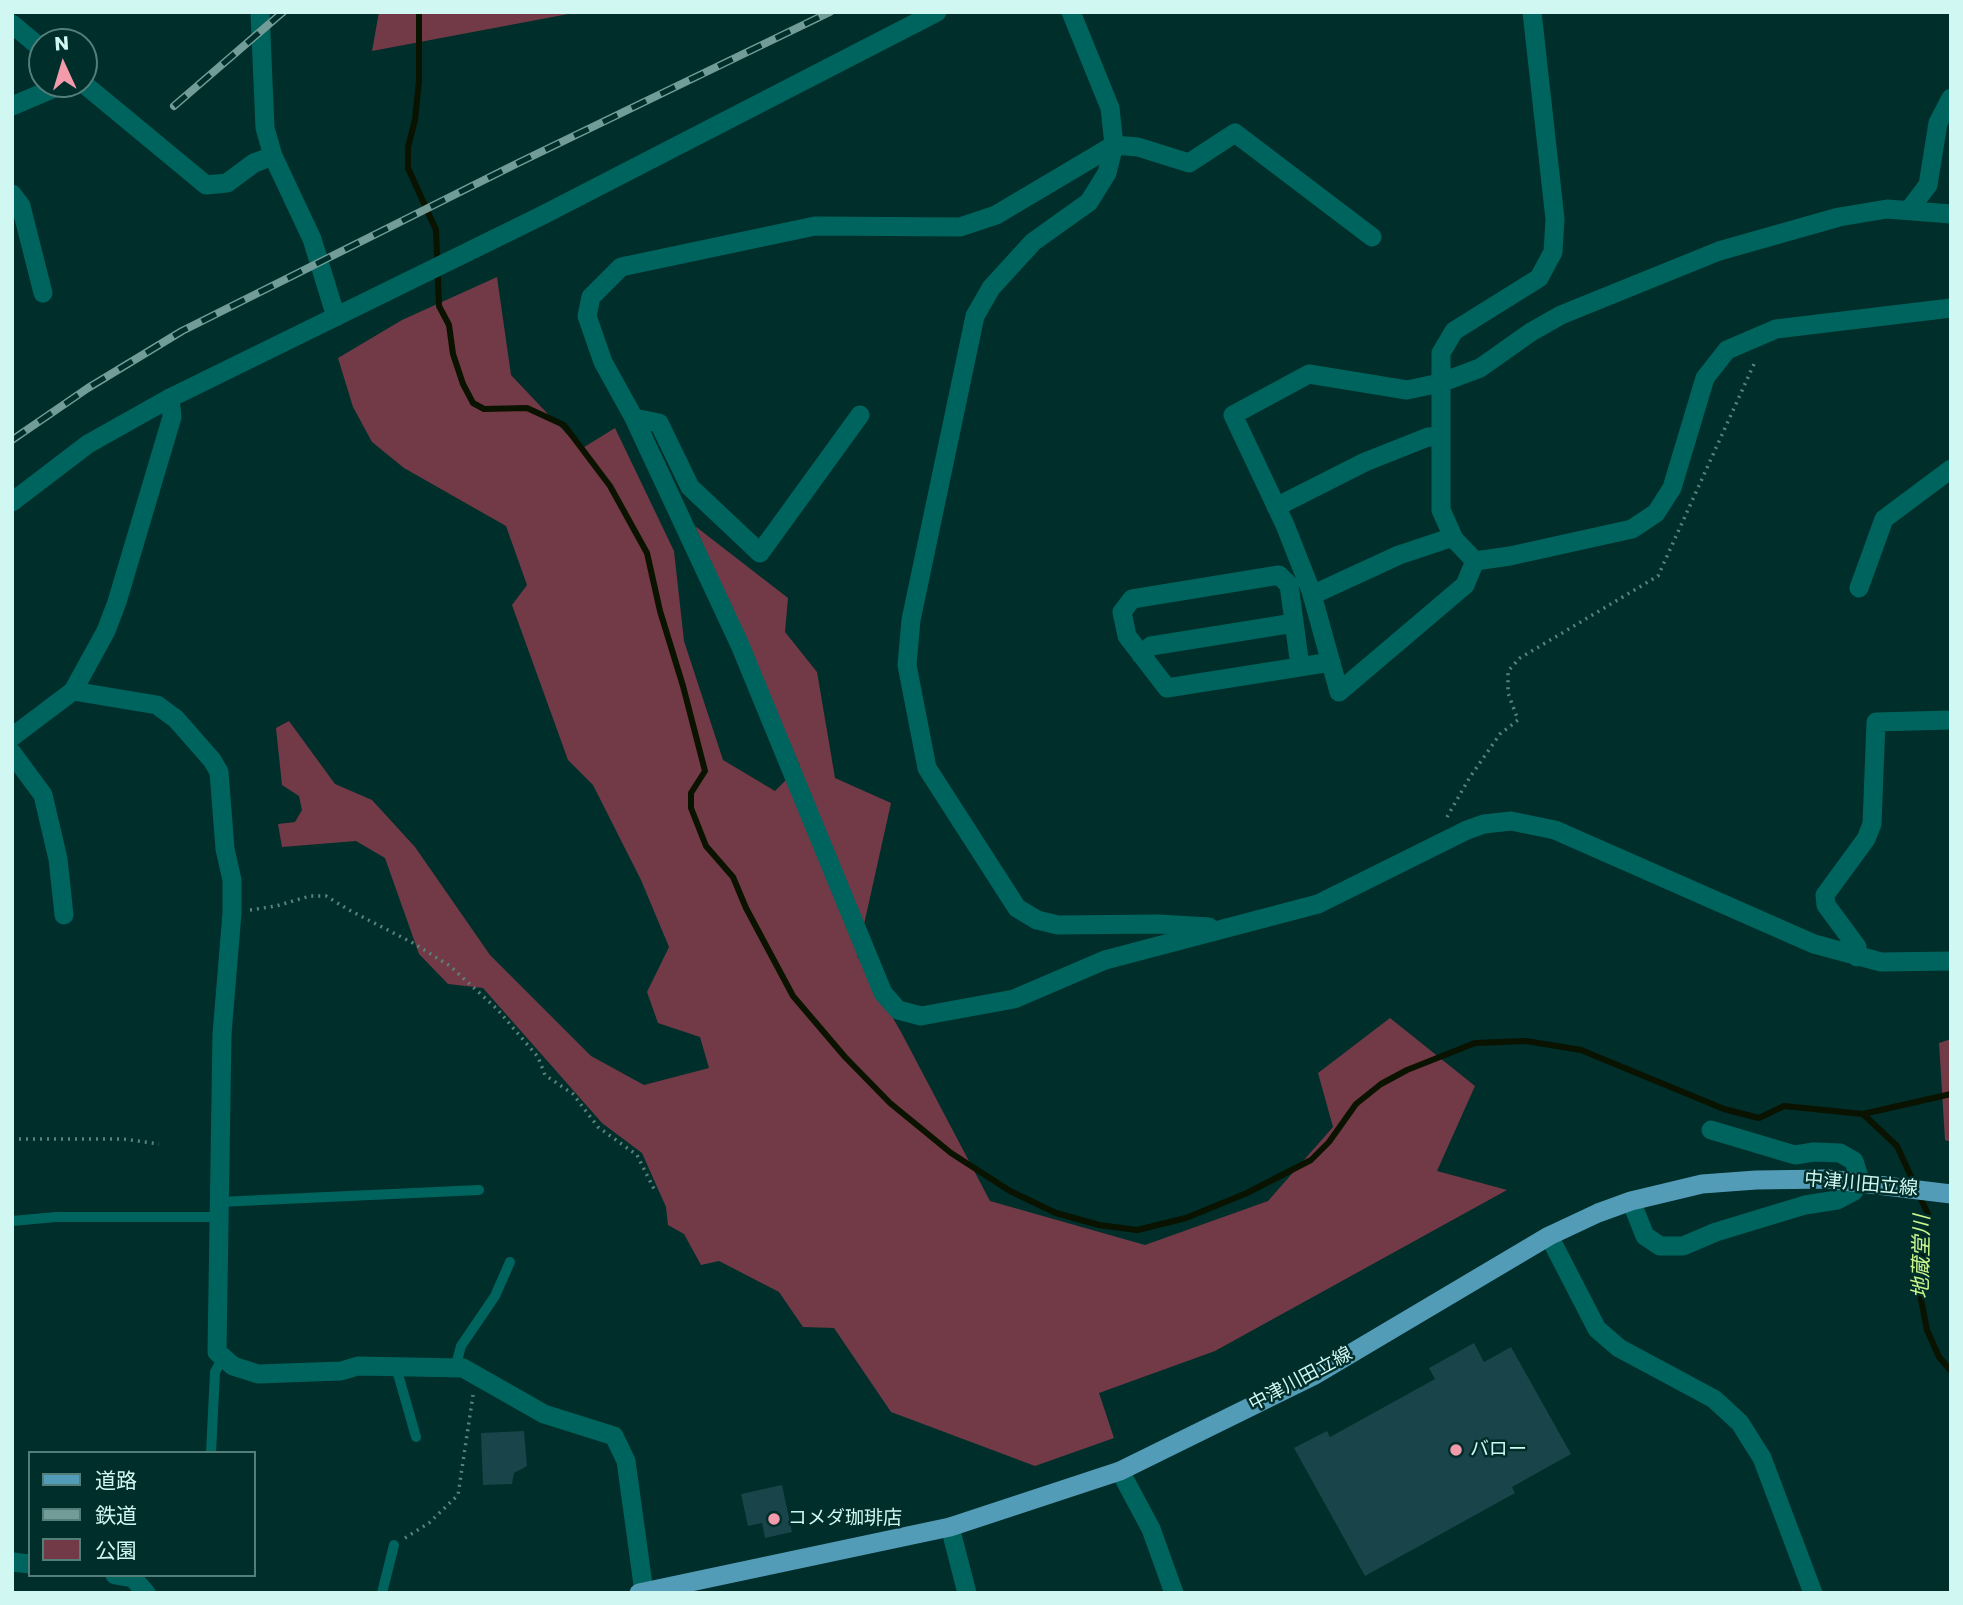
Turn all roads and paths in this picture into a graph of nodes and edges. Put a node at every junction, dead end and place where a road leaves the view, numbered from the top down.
1 (260, 12) edge
2 (937, 12) edge
3 (1071, 12) edge
4 (1532, 12) edge
5 (12, 24) edge
6 (28, 37) edge
7 (98, 96) edge
8 (31, 98) edge
9 (1951, 98) edge
10 (12, 106) edge
11 (1114, 145) junction
12 (273, 156) junction
13 (12, 194) edge
14 (1909, 210) junction
15 (1951, 214) edge
16 (1372, 237) dead end
17 (43, 293) dead end
18 (1951, 308) edge
19 (336, 317) junction
20 (1751, 340) junction
21 (1440, 383) junction
22 (170, 398) junction
23 (860, 415) dead end
24 (634, 418) junction
25 (1441, 436) junction
26 (1951, 469) edge
27 (12, 502) edge
28 (1276, 507) junction
29 (1453, 537) junction
30 (1475, 561) junction
31 (1859, 588) dead end
32 (1312, 595) junction
33 (1294, 623) junction
34 (1141, 655) junction
35 (1331, 662) junction
36 (1300, 666) junction
37 (73, 691) junction
38 (1951, 720) edge
39 (12, 737) edge
40 (12, 753) edge
41 (1444, 843) junction
42 (232, 913) junction
43 (64, 915) dead end
44 (1224, 928) junction
45 (1857, 957) junction
46 (1951, 961) edge
47 (1711, 1130) dead end
48 (12, 1139) edge
49 (159, 1144) dead end
50 (479, 1190) dead end
51 (655, 1191) dead end
52 (1951, 1194) edge
53 (1631, 1201) junction
54 (218, 1209) junction
55 (12, 1222) edge
56 (1549, 1236) junction
57 (510, 1262) dead end
58 (223, 1357) junction
59 (396, 1367) junction
60 (455, 1368) junction
61 (476, 1376) junction
62 (415, 1437) dead end
63 (211, 1451) edge
64 (1120, 1471) junction
65 (950, 1527) junction
66 (394, 1545) joint
67 (672, 1589) edge
68 (642, 1592) edge
69 (382, 1593) edge
70 (967, 1593) edge
71 (1174, 1593) edge
72 (1813, 1593) edge

1 - 12 street
2 - 19 street
3 - 11 street
4 - 21 street
5 - 6 street
7 - 12 street
8 - 10 street
9 - 14 street
11 - 16 street
11 - 24 street
11 - 44 street
12 - 19 street
13 - 17 street
14 - 15 street
14 - 21 street
18 - 20 street
19 - 22 street
20 - 30 street
20 - 41 path
21 - 25 street
21 - 28 street
22 - 27 street
22 - 37 street
23 - 24 street
24 - 44 street
25 - 28 street
25 - 29 street
26 - 31 street
28 - 32 street
29 - 30 street
29 - 32 street
30 - 35 street
32 - 35 street
33 - 34 street
33 - 34 street
33 - 36 street
34 - 36 street
35 - 36 street
37 - 39 street
37 - 42 street
38 - 45 street
40 - 43 street
41 - 44 street
41 - 45 street
42 - 51 path
42 - 54 street
45 - 46 street
47 - 53 street
48 - 49 path
50 - 54 lane
52 - 53 main road, 中津川田立線
53 - 56 main road, 中津川田立線
54 - 55 lane
54 - 58 street
56 - 64 main road, 中津川田立線
56 - 72 street
57 - 60 lane
58 - 59 street
58 - 63 lane
59 - 60 street
59 - 62 lane
60 - 61 street
61 - 66 path
61 - 68 street
64 - 65 main road, 中津川田立線
64 - 71 street
65 - 67 main road, 中津川田立線
65 - 70 street
66 - 69 lane
67 - 68 main road, 中津川田立線

